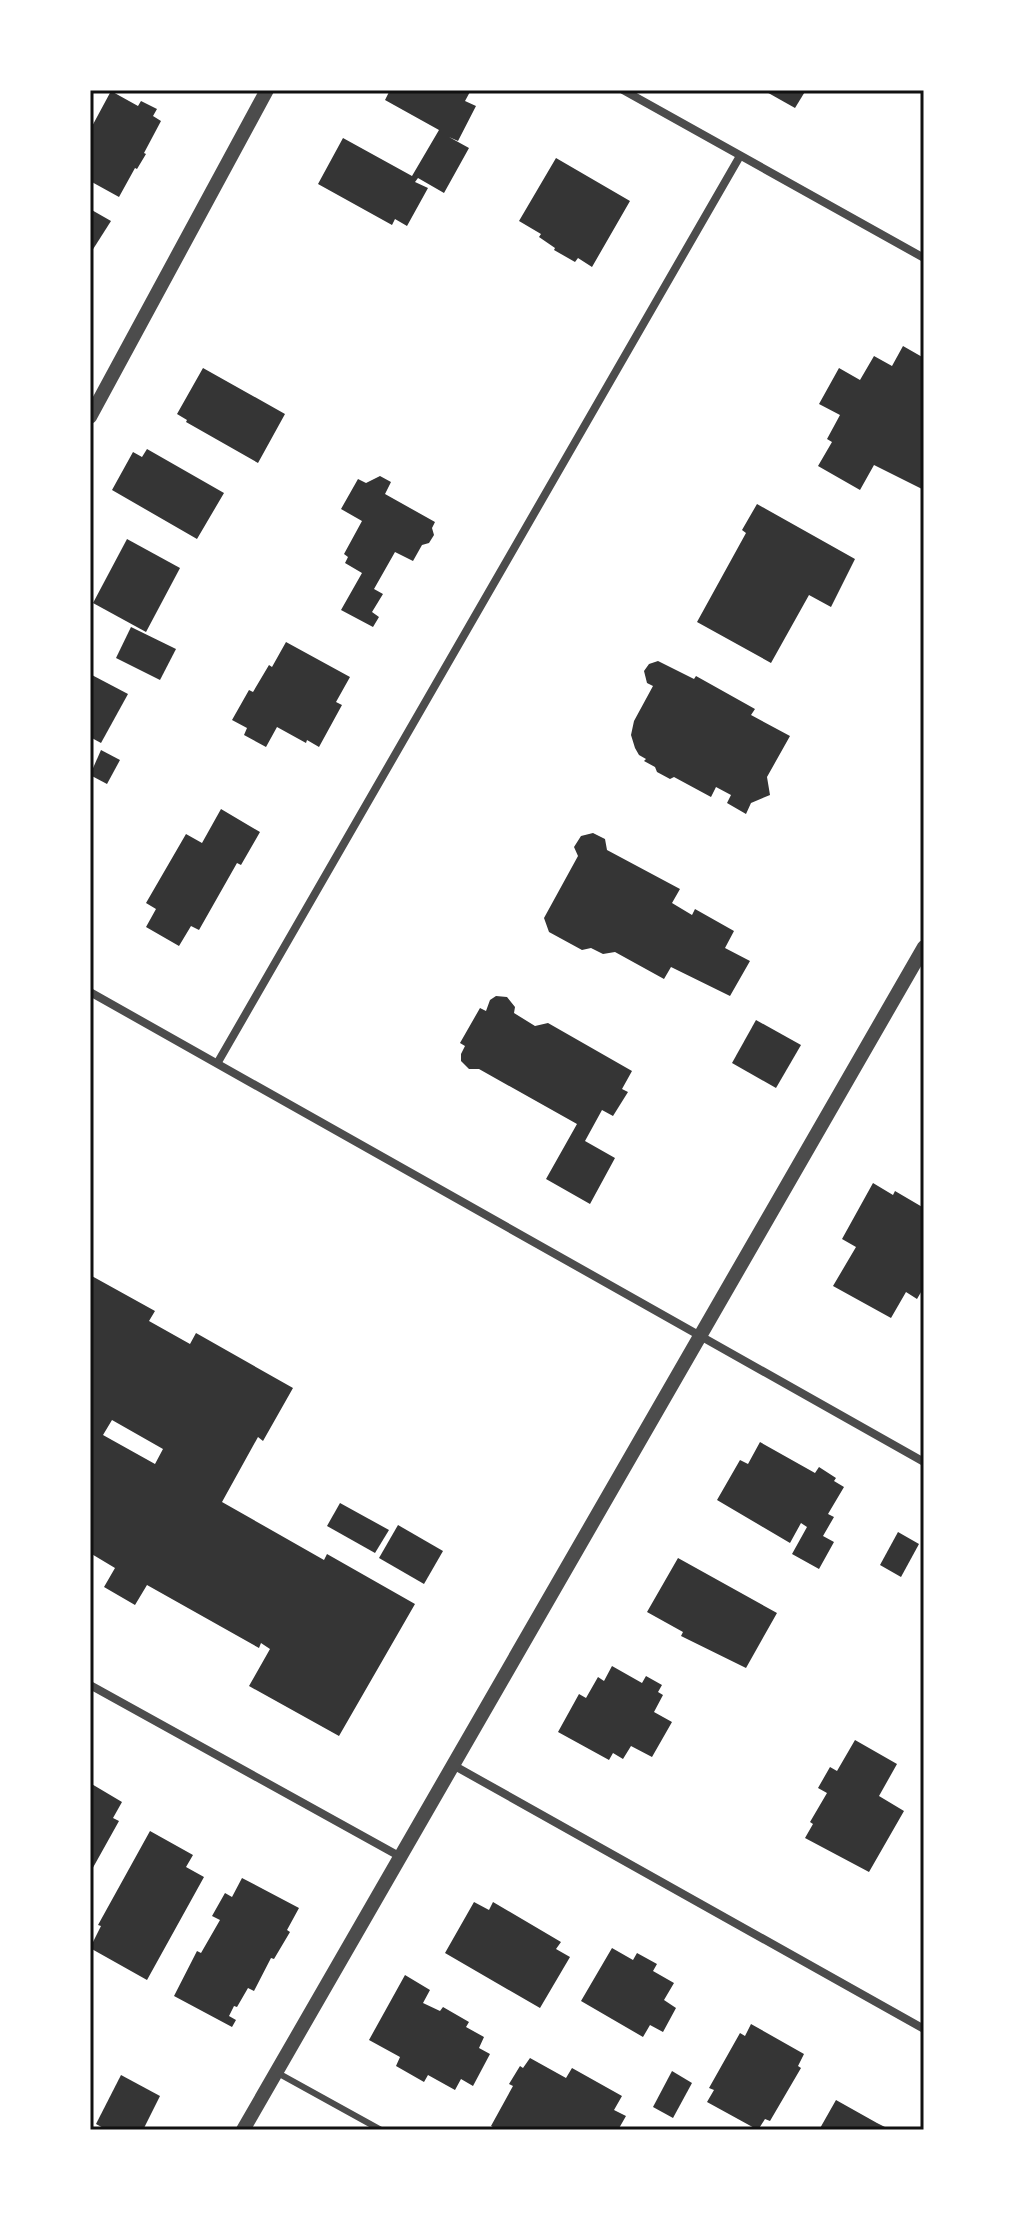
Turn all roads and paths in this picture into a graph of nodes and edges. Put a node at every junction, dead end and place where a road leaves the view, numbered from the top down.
1 (267, 90) edge
2 (623, 90) edge
3 (740, 156) junction
4 (924, 258) edge
5 (90, 417) edge
6 (924, 947) edge
7 (90, 992) edge
8 (218, 1062) junction
9 (699, 1335) junction
10 (924, 1462) edge
11 (90, 1685) edge
12 (452, 1765) junction
13 (399, 1856) junction
14 (924, 2029) edge
15 (276, 2072) junction
16 (243, 2130) edge
17 (381, 2130) edge

1 - 5 street
2 - 3 street
3 - 4 street
3 - 8 street
6 - 9 street
7 - 8 street
8 - 9 street
9 - 10 street
9 - 12 street
11 - 13 street
12 - 13 street
12 - 14 street
13 - 15 street
15 - 16 street
15 - 17 lane

